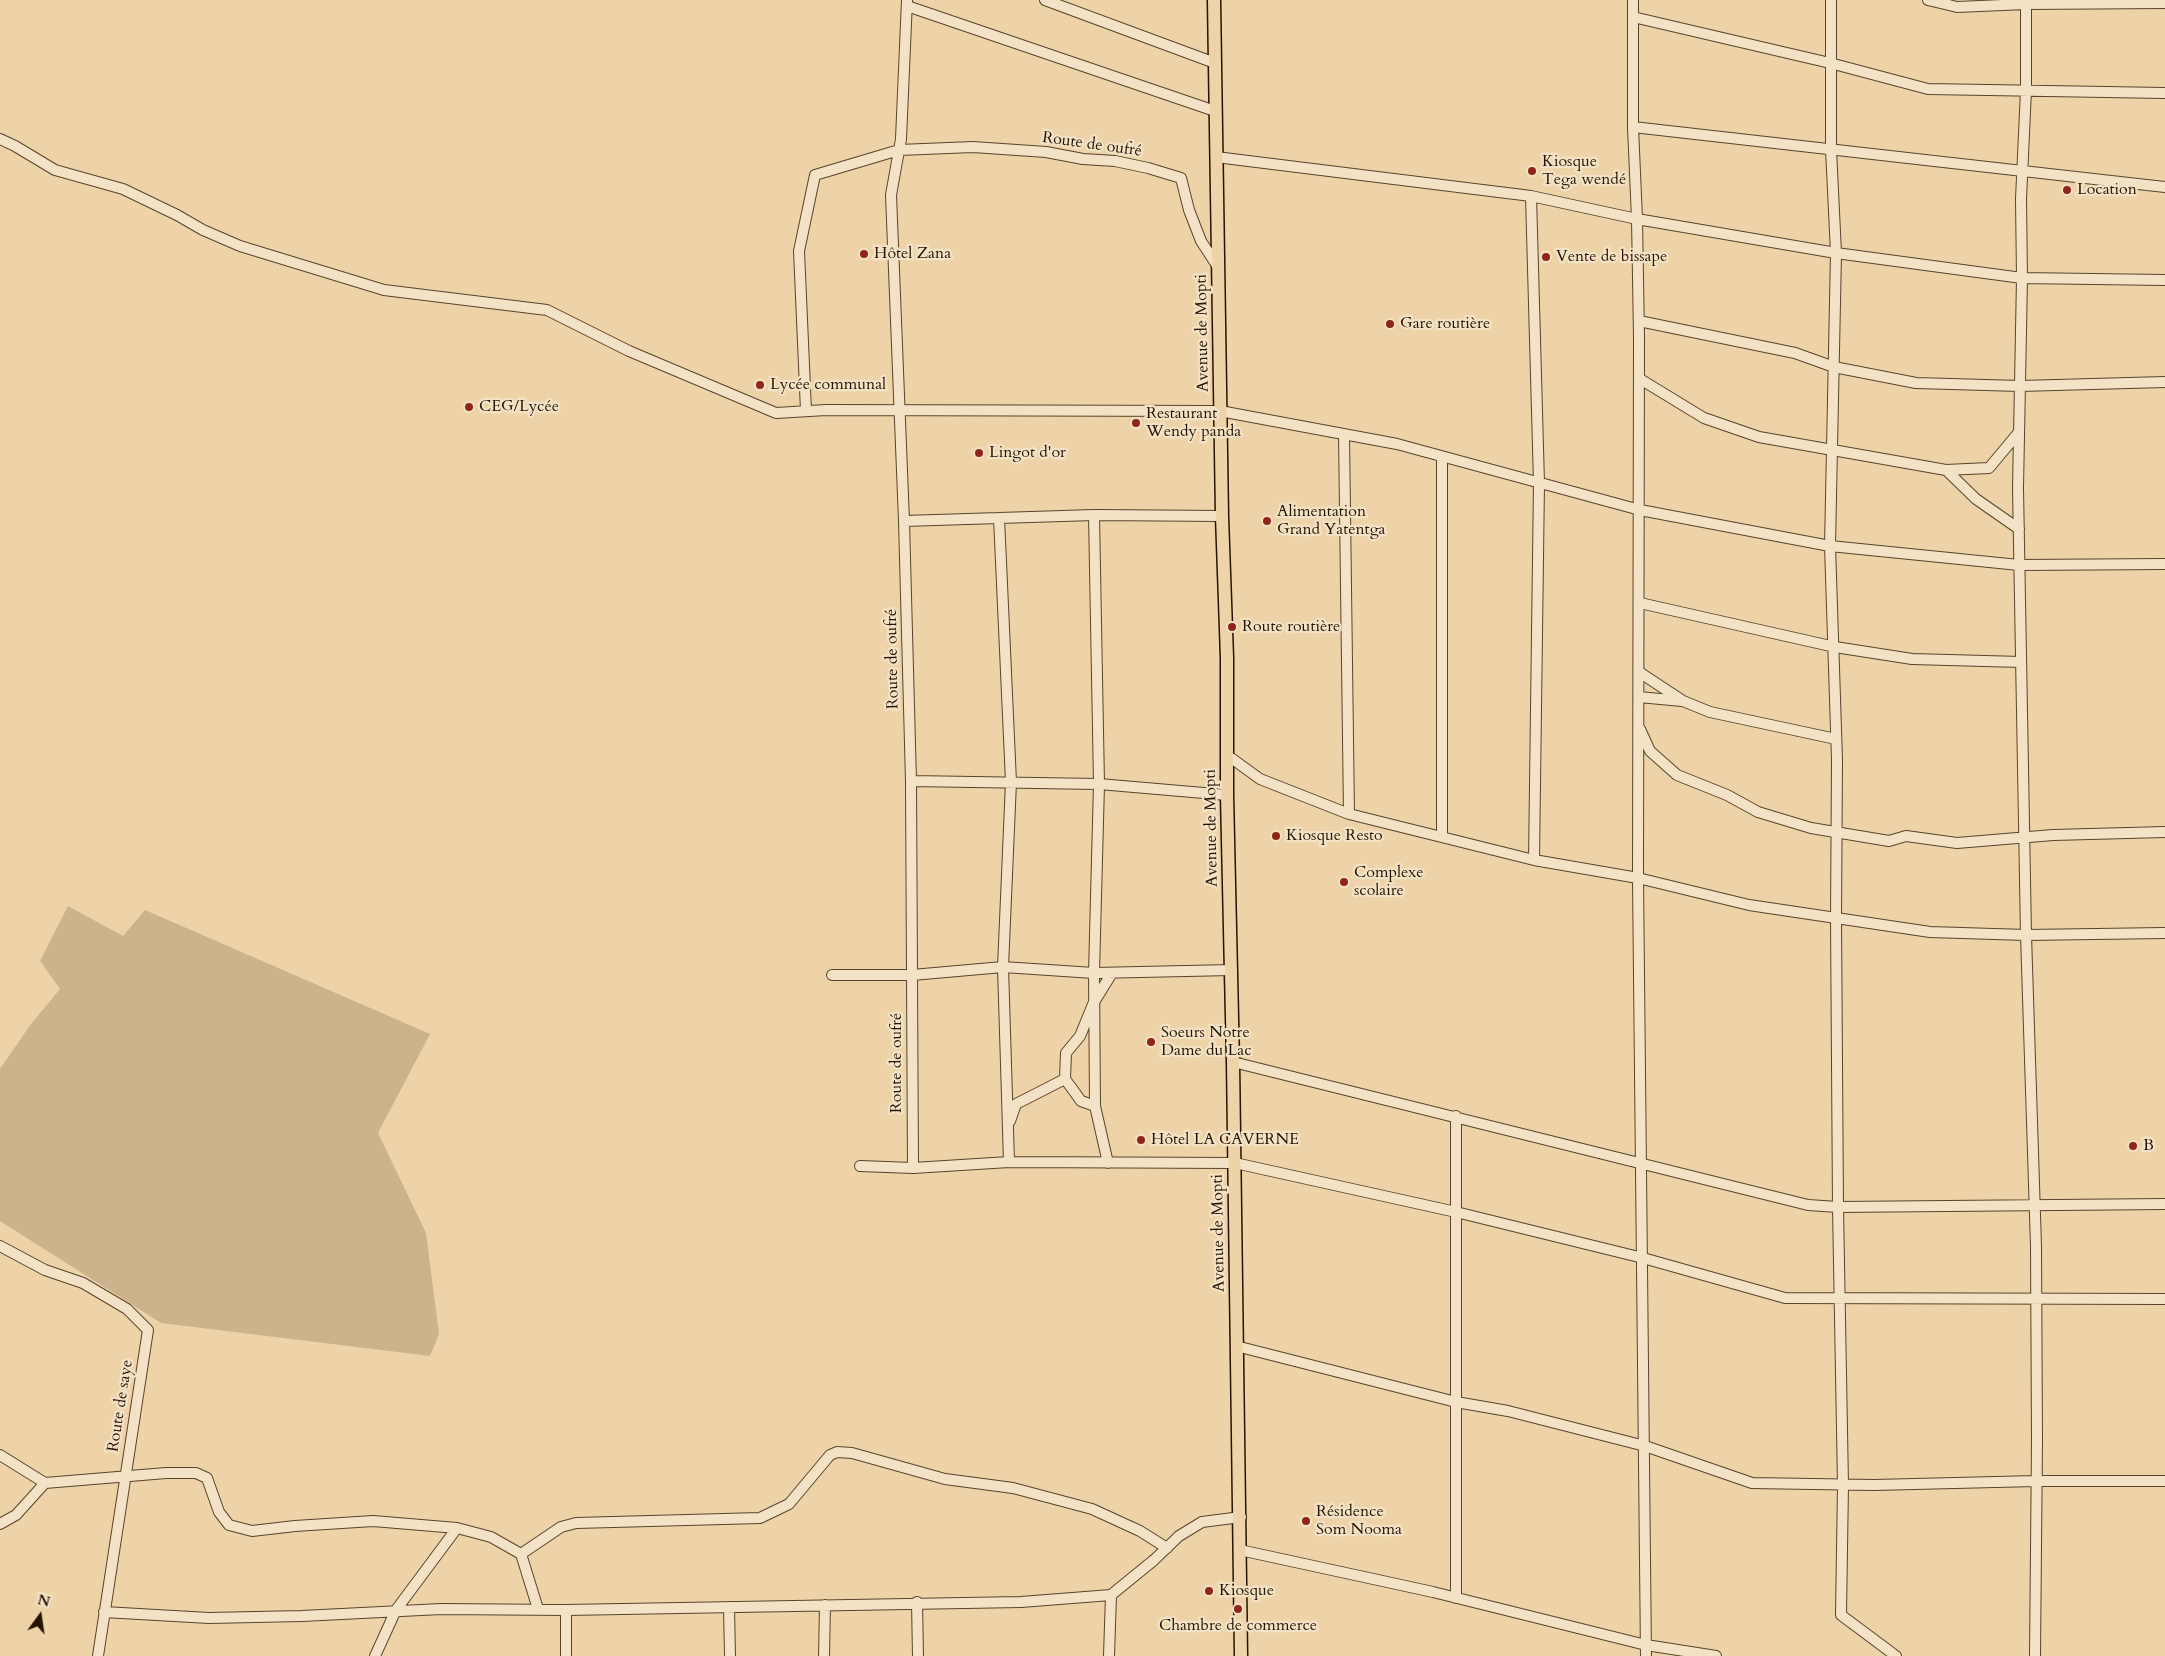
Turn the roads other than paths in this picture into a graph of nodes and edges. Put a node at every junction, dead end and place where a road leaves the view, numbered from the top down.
1 (1045, 0) edge
2 (1214, 0) edge
3 (1633, 0) edge
4 (1832, 0) edge
5 (1928, 0) edge
6 (2026, 2) edge
7 (907, 3) edge
8 (2165, 3) edge
9 (1633, 17) junction
10 (1215, 63) junction
11 (1830, 63) junction
12 (2026, 90) junction
13 (2165, 93) edge
14 (1215, 111) junction
15 (1632, 127) junction
16 (0, 139) edge
17 (1831, 149) junction
18 (899, 150) junction
19 (1216, 157) junction
20 (2023, 171) junction
21 (2165, 187) edge
22 (1531, 196) junction
23 (1637, 218) junction
24 (1836, 253) junction
25 (1218, 267) junction
26 (2022, 278) junction
27 (2165, 280) edge
28 (1639, 321) junction
29 (1834, 367) junction
30 (1640, 379) junction
31 (2165, 382) edge
32 (2020, 386) junction
33 (899, 410) junction
34 (806, 411) junction
35 (1220, 411) junction
36 (2019, 432) junction
37 (1344, 434) junction
38 (1832, 450) junction
39 (1442, 457) junction
40 (1946, 470) junction
41 (1539, 483) junction
42 (1640, 510) junction
43 (1094, 515) junction
44 (1222, 516) junction
45 (999, 518) junction
46 (904, 521) junction
47 (2019, 529) junction
48 (1830, 546) junction
49 (2165, 564) edge
50 (2019, 565) junction
51 (1640, 603) junction
52 (1835, 647) junction
53 (2021, 662) junction
54 (1639, 672) junction
55 (1639, 698) junction
56 (1683, 701) junction
57 (1639, 726) junction
58 (1836, 739) junction
59 (1227, 755) junction
60 (911, 781) junction
61 (1012, 782) junction
62 (1098, 784) junction
63 (1227, 795) junction
64 (1349, 814) junction
65 (2165, 832) edge
66 (1836, 833) junction
67 (1442, 837) junction
68 (2024, 837) junction
69 (1534, 860) junction
70 (1638, 878) junction
71 (1836, 919) junction
72 (2165, 932) edge
73 (2026, 935) junction
74 (1003, 967) junction
75 (1232, 970) junction
76 (1094, 973) junction
77 (1112, 973) junction
78 (832, 975) dead end
79 (912, 975) junction
80 (1094, 1002) junction
81 (1234, 1062) junction
82 (1065, 1079) junction
83 (1095, 1106) junction
84 (1456, 1116) junction
85 (1008, 1126) junction
86 (1009, 1162) junction
87 (1108, 1162) junction
88 (1235, 1163) junction
89 (1642, 1164) junction
90 (860, 1166) dead end
91 (913, 1168) junction
92 (2165, 1204) edge
93 (2034, 1205) junction
94 (1838, 1207) junction
95 (1456, 1212) junction
96 (0, 1246) edge
97 (1643, 1258) junction
98 (1840, 1298) junction
99 (2165, 1299) edge
100 (2036, 1300) junction
101 (1236, 1346) junction
102 (1456, 1402) junction
103 (1645, 1446) junction
104 (0, 1454) edge
105 (125, 1476) junction
106 (2036, 1481) junction
107 (2165, 1481) edge
108 (44, 1483) junction
109 (1843, 1485) junction
110 (1241, 1517) junction
111 (0, 1524) edge
112 (457, 1528) junction
113 (1167, 1548) junction
114 (1240, 1550) junction
115 (521, 1554) junction
116 (1110, 1595) junction
117 (1456, 1598) junction
118 (917, 1602) junction
119 (824, 1604) junction
120 (729, 1607) junction
121 (538, 1609) junction
122 (396, 1610) junction
123 (566, 1610) junction
124 (104, 1612) junction
125 (1646, 1645) junction
126 (98, 1656) edge
127 (375, 1656) edge
128 (566, 1656) edge
129 (730, 1656) edge
130 (824, 1656) edge
131 (918, 1656) edge
132 (1109, 1656) edge
133 (1241, 1656) edge
134 (1646, 1656) edge
135 (1716, 1656) edge
136 (1896, 1656) edge
137 (2035, 1656) edge

1 - 10 street
2 - 10 main road, Avenue de Mopti
3 - 9 street
4 - 11 street
5 - 6 street
6 - 8 street
6 - 12 street
7 - 14 street
7 - 18 street, Route de oufré
9 - 11 street
9 - 15 street
10 - 14 main road, Avenue de Mopti
11 - 12 street
11 - 17 street
12 - 13 street
12 - 20 street
14 - 19 main road, Avenue de Mopti
15 - 17 street
15 - 23 street
16 - 34 street
17 - 20 street
17 - 24 street
18 - 25 street, Route de oufré
18 - 33 street, Route de oufré
18 - 34 street, Route de oufré
19 - 22 street
19 - 25 main road, Avenue de Mopti
20 - 21 street
20 - 26 street
22 - 23 street
22 - 41 street
23 - 24 street
23 - 28 street
24 - 26 street
24 - 29 street
25 - 35 main road, Avenue de Mopti
26 - 27 street
26 - 32 street
28 - 29 street
28 - 30 street
29 - 32 street
29 - 38 street
30 - 38 street
30 - 42 street
31 - 32 street
32 - 36 street
33 - 34 street
33 - 35 street
33 - 46 street, Route de oufré
35 - 37 street
35 - 44 main road, Avenue de Mopti
36 - 40 street
36 - 47 street
37 - 39 street
37 - 64 street
38 - 40 street
38 - 48 street
39 - 41 street
39 - 67 street
40 - 47 street
41 - 42 street
41 - 69 street
42 - 48 street
42 - 51 street
43 - 44 street
43 - 45 street
43 - 62 street
44 - 59 main road, Avenue de Mopti
45 - 46 street
45 - 61 street
46 - 60 street, Route de oufré
47 - 50 street
48 - 50 street
48 - 52 street
49 - 50 street
50 - 53 street
51 - 52 street
51 - 54 street
52 - 53 street
52 - 58 street
53 - 68 street
54 - 55 street
54 - 56 street
55 - 56 street
55 - 57 street
56 - 58 street
57 - 66 street
57 - 70 street
58 - 66 street
59 - 63 main road, Avenue de Mopti
59 - 64 street
60 - 61 street
60 - 79 street, Route de oufré
61 - 62 street
61 - 74 street
62 - 63 street
62 - 76 street
63 - 75 main road, Avenue de Mopti
64 - 67 street
65 - 68 street
66 - 68 street
66 - 71 street
67 - 69 street
68 - 73 street
69 - 70 street
70 - 71 street
70 - 89 street
71 - 73 street
71 - 94 street
72 - 73 street
73 - 93 street
74 - 76 street
74 - 79 street
74 - 85 street
75 - 77 street
75 - 81 main road, Avenue de Mopti
76 - 77 street
76 - 80 street
77 - 80 street
78 - 79 street
79 - 91 street, Route de oufré
80 - 82 street
80 - 83 street
81 - 84 street
81 - 88 main road, Avenue de Mopti
82 - 83 street
82 - 85 street
83 - 87 street
84 - 89 street
84 - 95 street
85 - 86 street
86 - 87 street
86 - 91 street
87 - 88 street
88 - 95 street
88 - 101 main road, Avenue de Mopti
89 - 94 street
89 - 97 street
90 - 91 street
92 - 93 street
93 - 94 street
93 - 100 street
94 - 98 street
95 - 97 street
95 - 102 street
96 - 105 street, Route de saye
97 - 98 street
97 - 103 street
98 - 100 street
98 - 109 street
99 - 100 street
100 - 106 street
101 - 102 street
101 - 110 main road, Avenue de Mopti
102 - 103 street
102 - 117 street
103 - 109 street
103 - 125 street
104 - 108 street
105 - 108 street
105 - 112 street
105 - 124 street, Route de saye
106 - 107 street
106 - 109 street
106 - 137 street
108 - 111 street
109 - 136 street
110 - 113 street
110 - 114 main road, Avenue de Mopti
112 - 115 street
112 - 122 street
113 - 115 street
113 - 116 street
114 - 117 street
114 - 133 main road, Avenue de Mopti
115 - 121 street
116 - 118 street
116 - 132 street
117 - 125 street
118 - 119 street
118 - 131 street
119 - 120 street
119 - 130 street
120 - 123 street
120 - 129 street
121 - 122 street
121 - 123 street
122 - 124 street
122 - 127 street
123 - 128 street
124 - 126 street, Route de saye
125 - 134 street
125 - 135 street

